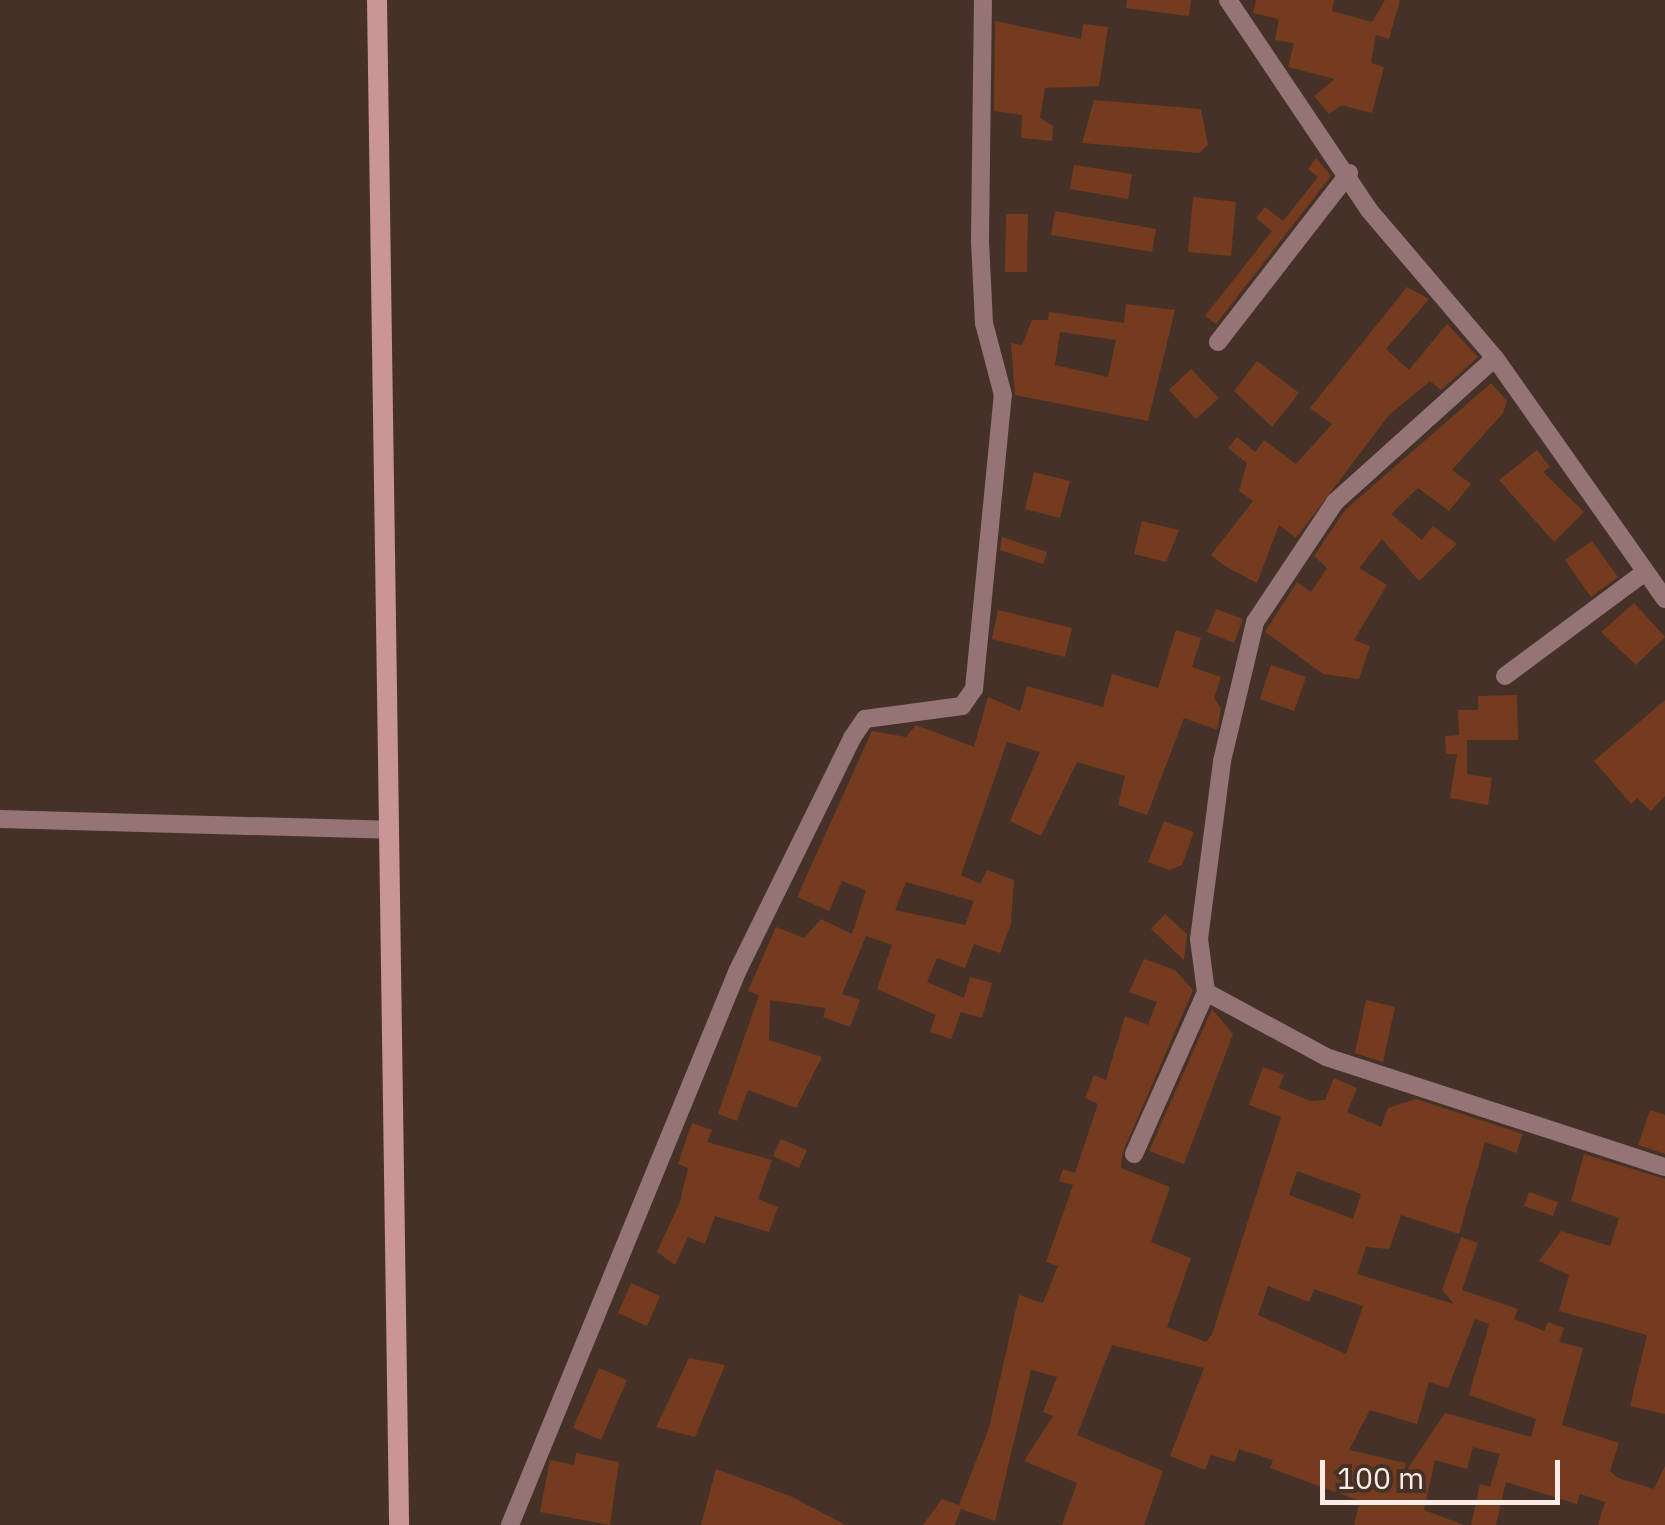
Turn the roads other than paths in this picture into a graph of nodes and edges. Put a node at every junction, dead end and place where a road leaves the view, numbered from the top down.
1 (377, 0) edge
2 (982, 0) edge
3 (1228, 0) edge
4 (1349, 173) junction
5 (1218, 342) dead end
6 (1495, 358) junction
7 (1645, 572) junction
8 (1665, 598) edge
9 (1504, 676) dead end
10 (0, 819) edge
11 (389, 830) junction
12 (1206, 992) junction
13 (1134, 1154) dead end
14 (1665, 1168) edge
15 (398, 1525) edge
16 (510, 1525) edge

1 - 11 main road
2 - 16 street
3 - 4 street
4 - 5 street
4 - 6 street
6 - 7 street
6 - 12 street
7 - 8 street
7 - 9 street
10 - 11 street
11 - 15 main road
12 - 13 street
12 - 14 street

